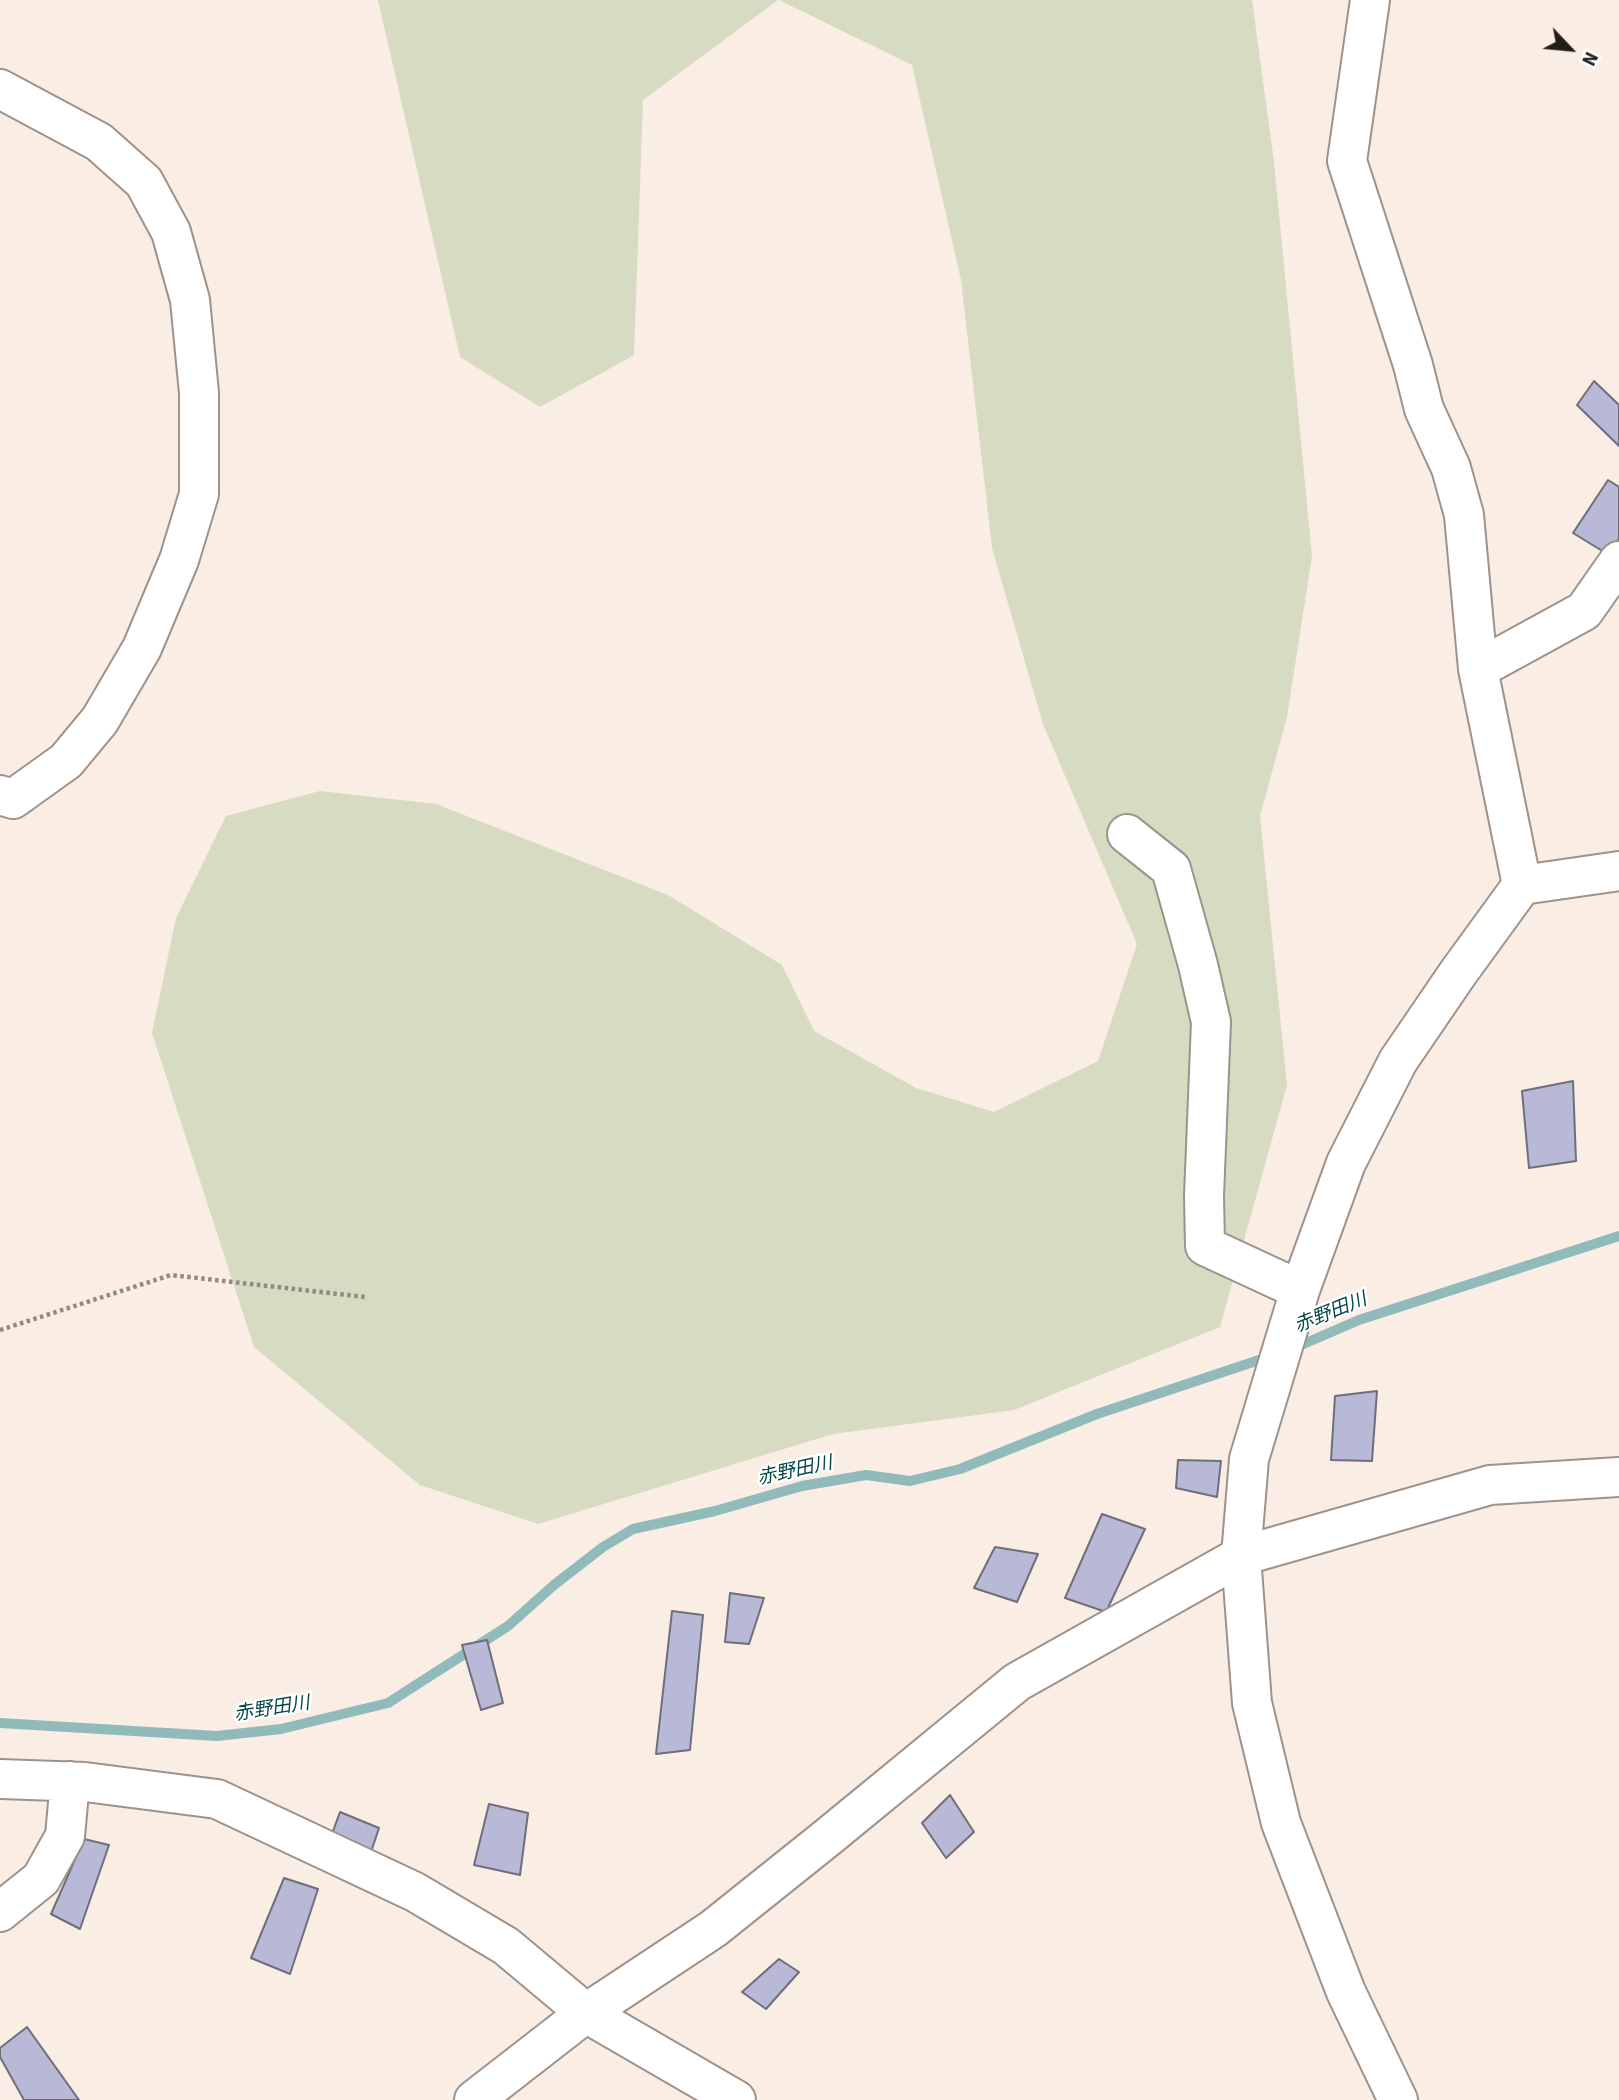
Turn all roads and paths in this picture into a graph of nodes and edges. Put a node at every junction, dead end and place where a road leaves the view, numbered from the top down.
1 (1370, 0) edge
2 (0, 89) edge
3 (1619, 561) edge
4 (1478, 668) junction
5 (0, 795) edge
6 (1127, 834) dead end
7 (1619, 871) edge
8 (1522, 885) junction
9 (1300, 1290) junction
10 (365, 1297) dead end
11 (0, 1330) edge
12 (1619, 1477) edge
13 (1241, 1556) junction
14 (0, 1779) edge
15 (70, 1782) junction
16 (0, 1912) edge
17 (586, 2013) junction
18 (474, 2100) edge
19 (736, 2100) edge
20 (1398, 2100) edge

1 - 4 street
2 - 5 street
3 - 4 street
4 - 8 street
6 - 9 street
7 - 8 street
8 - 9 street
9 - 13 street
10 - 11 path
12 - 13 street
13 - 17 street
13 - 20 street
14 - 15 street
15 - 16 street
15 - 17 street
17 - 18 street
17 - 19 street

